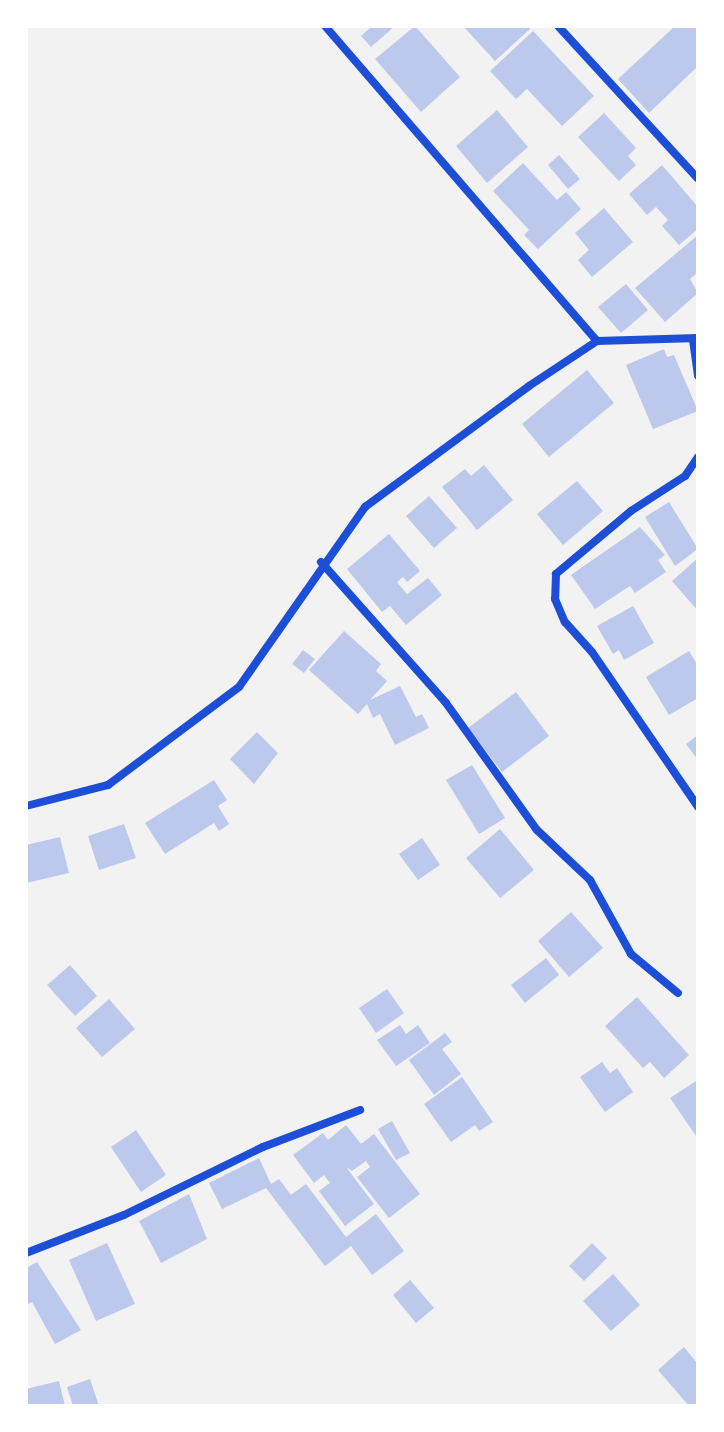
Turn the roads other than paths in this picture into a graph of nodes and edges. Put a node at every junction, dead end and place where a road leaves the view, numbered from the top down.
1 (325, 26) edge
2 (564, 28) edge
3 (698, 179) edge
4 (695, 339) edge
5 (597, 341) junction
6 (698, 376) edge
7 (698, 457) edge
8 (321, 562) junction
9 (26, 806) edge
10 (698, 807) edge
11 (678, 993) dead end
12 (360, 1110) dead end
13 (26, 1253) edge

1 - 5 street
2 - 3 street
4 - 5 street
4 - 6 street
5 - 8 street
7 - 10 street
8 - 9 street
8 - 11 street
12 - 13 street

